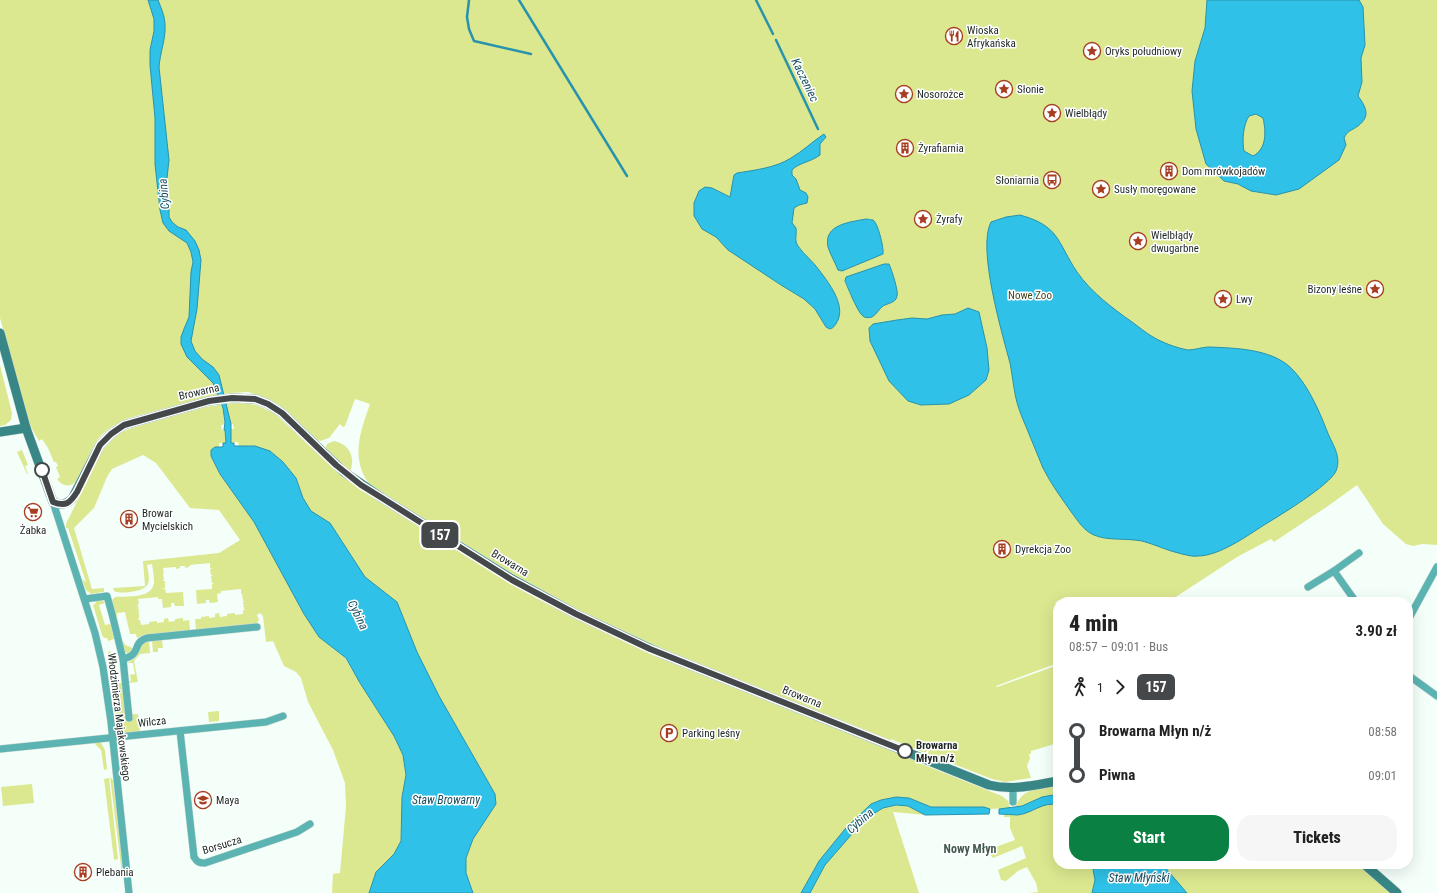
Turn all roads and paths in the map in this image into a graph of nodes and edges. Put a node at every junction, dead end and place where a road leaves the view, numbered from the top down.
1 (0, 333) edge
2 (26, 428) junction
3 (0, 432) edge
4 (53, 502) junction
5 (1359, 553) dead end
6 (1437, 567) edge
7 (1334, 571) junction
8 (1308, 587) dead end
9 (1352, 597) edge
10 (84, 599) junction
11 (1413, 611) edge
12 (257, 627) dead end
13 (123, 658) junction
14 (1413, 679) edge
15 (1437, 696) edge
16 (283, 716) dead end
17 (129, 718) dead end
18 (180, 731) junction
19 (112, 737) junction
20 (0, 749) edge
21 (1053, 782) edge
22 (1013, 788) junction
23 (1013, 802) dead end
24 (310, 824) dead end
25 (1372, 869) edge
26 (129, 893) edge
27 (1397, 893) edge

1 - 2 street
2 - 3 street
2 - 4 street
4 - 10 street, Włodzimierza Majakowskiego
4 - 22 street, Browarna
5 - 7 street
6 - 11 street
7 - 8 street
7 - 9 street
10 - 13 street
10 - 19 street, Włodzimierza Majakowskiego
12 - 13 street
13 - 17 street
14 - 15 street
16 - 18 street, Wilcza
18 - 19 street, Wilcza
18 - 24 street, Borsucza
19 - 20 street, Wilcza
19 - 26 street, Włodzimierza Majakowskiego
21 - 22 street, Browarna
22 - 23 street
25 - 27 street

